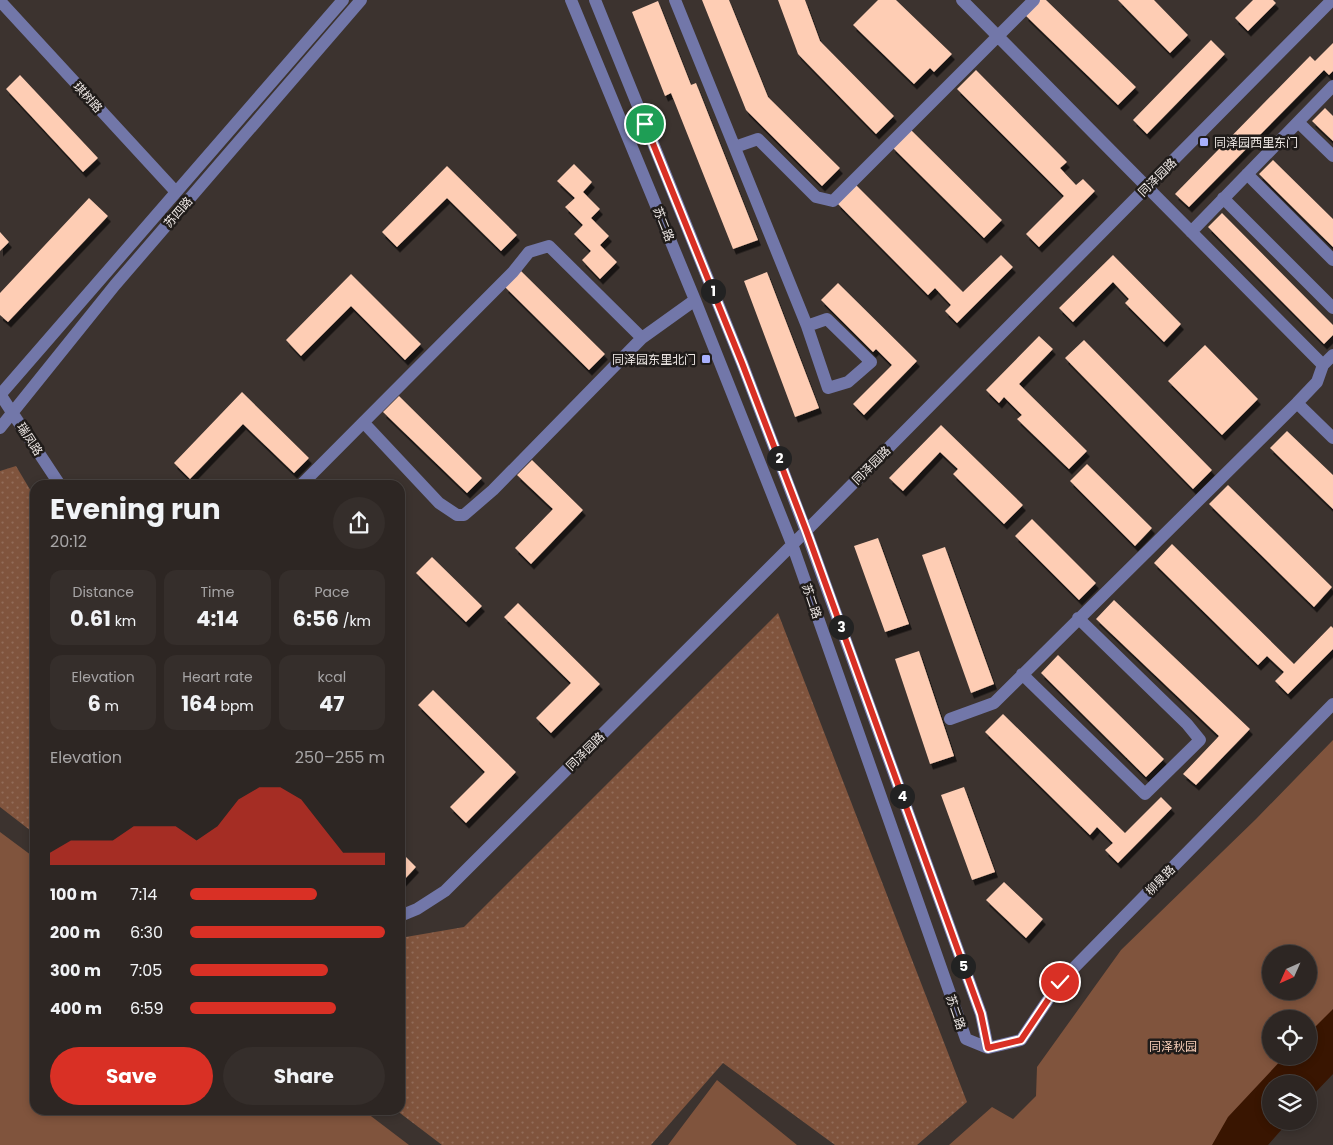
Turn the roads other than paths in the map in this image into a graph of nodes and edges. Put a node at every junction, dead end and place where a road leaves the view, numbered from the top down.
1 (343, 0) edge
2 (362, 0) edge
3 (571, 0) edge
4 (595, 0) edge
5 (675, 0) edge
6 (962, 0) edge
7 (1034, 0) edge
8 (1332, 0) edge
9 (0, 1) edge
10 (998, 36) junction
11 (1333, 86) edge
12 (1298, 122) junction
13 (735, 147) junction
14 (1333, 156) edge
15 (1247, 174) junction
16 (1147, 188) junction
17 (176, 192) junction
18 (1223, 198) junction
19 (1191, 232) junction
20 (1333, 260) edge
21 (695, 300) junction
22 (1333, 308) edge
23 (807, 326) junction
24 (642, 338) junction
25 (1333, 355) edge
26 (1323, 365) junction
27 (0, 394) edge
28 (1297, 403) junction
29 (13, 413) junction
30 (364, 423) junction
31 (0, 428) edge
32 (1333, 438) edge
33 (57, 480) edge
34 (306, 480) edge
35 (806, 530) junction
36 (792, 544) junction
37 (1078, 618) junction
38 (1022, 674) junction
39 (1333, 704) edge
40 (950, 719) dead end
41 (405, 914) edge
42 (988, 1048) junction

1 - 17 street, 苏四路
2 - 29 street, 苏四路
3 - 21 street, 苏二路
4 - 35 street, 苏二路
5 - 13 street
6 - 10 street
7 - 10 street
8 - 16 street, 同泽园路
9 - 17 street, 琪树路
10 - 13 street
10 - 16 street
11 - 12 street
12 - 14 street
12 - 15 street
13 - 23 street
15 - 18 street
15 - 20 street
16 - 19 street
16 - 35 street, 同泽园路
17 - 27 street, 苏四路
18 - 19 street
18 - 22 street
19 - 26 street
21 - 24 street
21 - 36 street, 苏二路
23 - 23 street
24 - 30 street
24 - 30 street
25 - 26 street
26 - 28 street
27 - 29 street, 瑞凤路
28 - 32 street
28 - 37 street
29 - 31 street, 苏四路
29 - 33 street, 瑞凤路
30 - 34 street
35 - 36 street, 同泽园路
35 - 42 street, 苏二路
36 - 41 street, 同泽园路
36 - 42 street, 苏二路
37 - 38 street
37 - 38 street
38 - 40 street
39 - 42 street, 柳泉路

